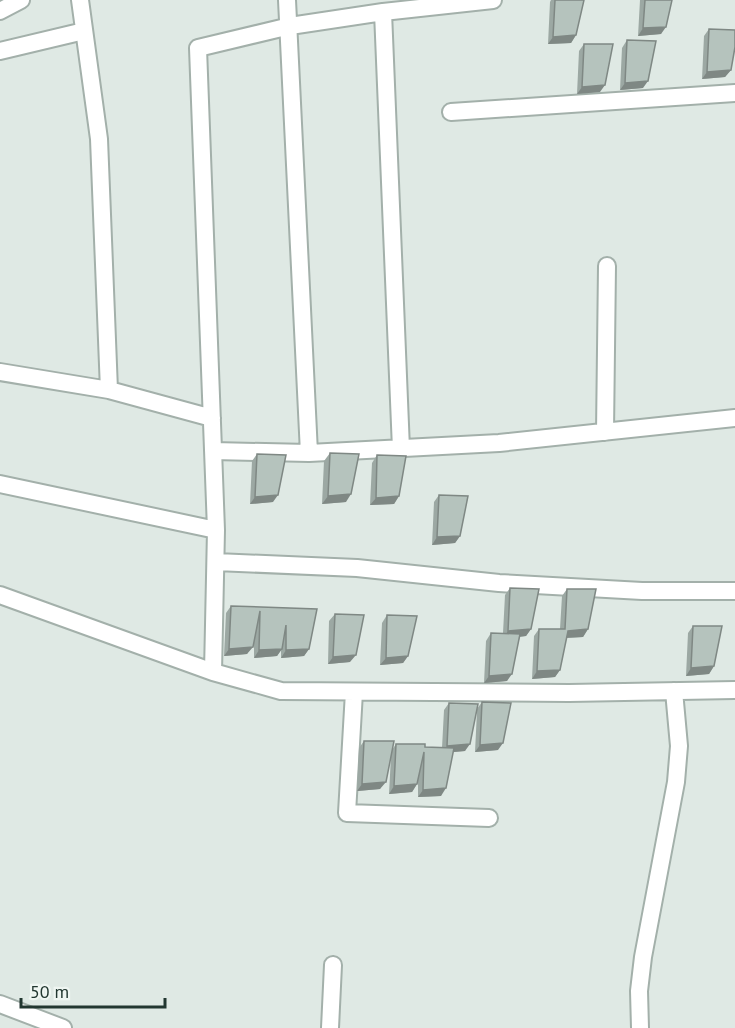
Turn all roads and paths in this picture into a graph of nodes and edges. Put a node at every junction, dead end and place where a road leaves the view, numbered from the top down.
1 (21, 0) edge
2 (80, 0) edge
3 (287, 0) edge
4 (493, 0) edge
5 (0, 11) edge
6 (383, 12) junction
7 (290, 26) junction
8 (84, 31) junction
9 (0, 51) edge
10 (735, 93) edge
11 (451, 112) dead end
12 (607, 266) dead end
13 (0, 372) edge
14 (109, 390) junction
15 (212, 418) junction
16 (735, 418) edge
17 (605, 432) junction
18 (401, 449) junction
19 (213, 451) junction
20 (309, 453) junction
21 (0, 484) edge
22 (216, 530) junction
23 (216, 562) junction
24 (735, 591) edge
25 (0, 595) edge
26 (213, 672) junction
27 (735, 690) edge
28 (674, 691) junction
29 (354, 692) junction
30 (489, 818) dead end
31 (333, 965) dead end
32 (0, 1004) edge
33 (63, 1028) edge
34 (330, 1028) edge
35 (640, 1028) edge

1 - 5 street
2 - 8 street
3 - 7 street
4 - 6 street
6 - 7 street
6 - 18 street
7 - 15 street
7 - 20 street
8 - 9 street
8 - 14 street
10 - 11 street
12 - 17 street
13 - 14 street
14 - 15 street
15 - 19 street
16 - 17 street
17 - 18 street
18 - 20 street
19 - 20 street
19 - 22 street
21 - 22 street
22 - 23 street
23 - 24 street
23 - 26 street
25 - 26 street
26 - 29 street
27 - 28 street
28 - 29 street
28 - 35 street
29 - 30 street
31 - 34 street
32 - 33 street

